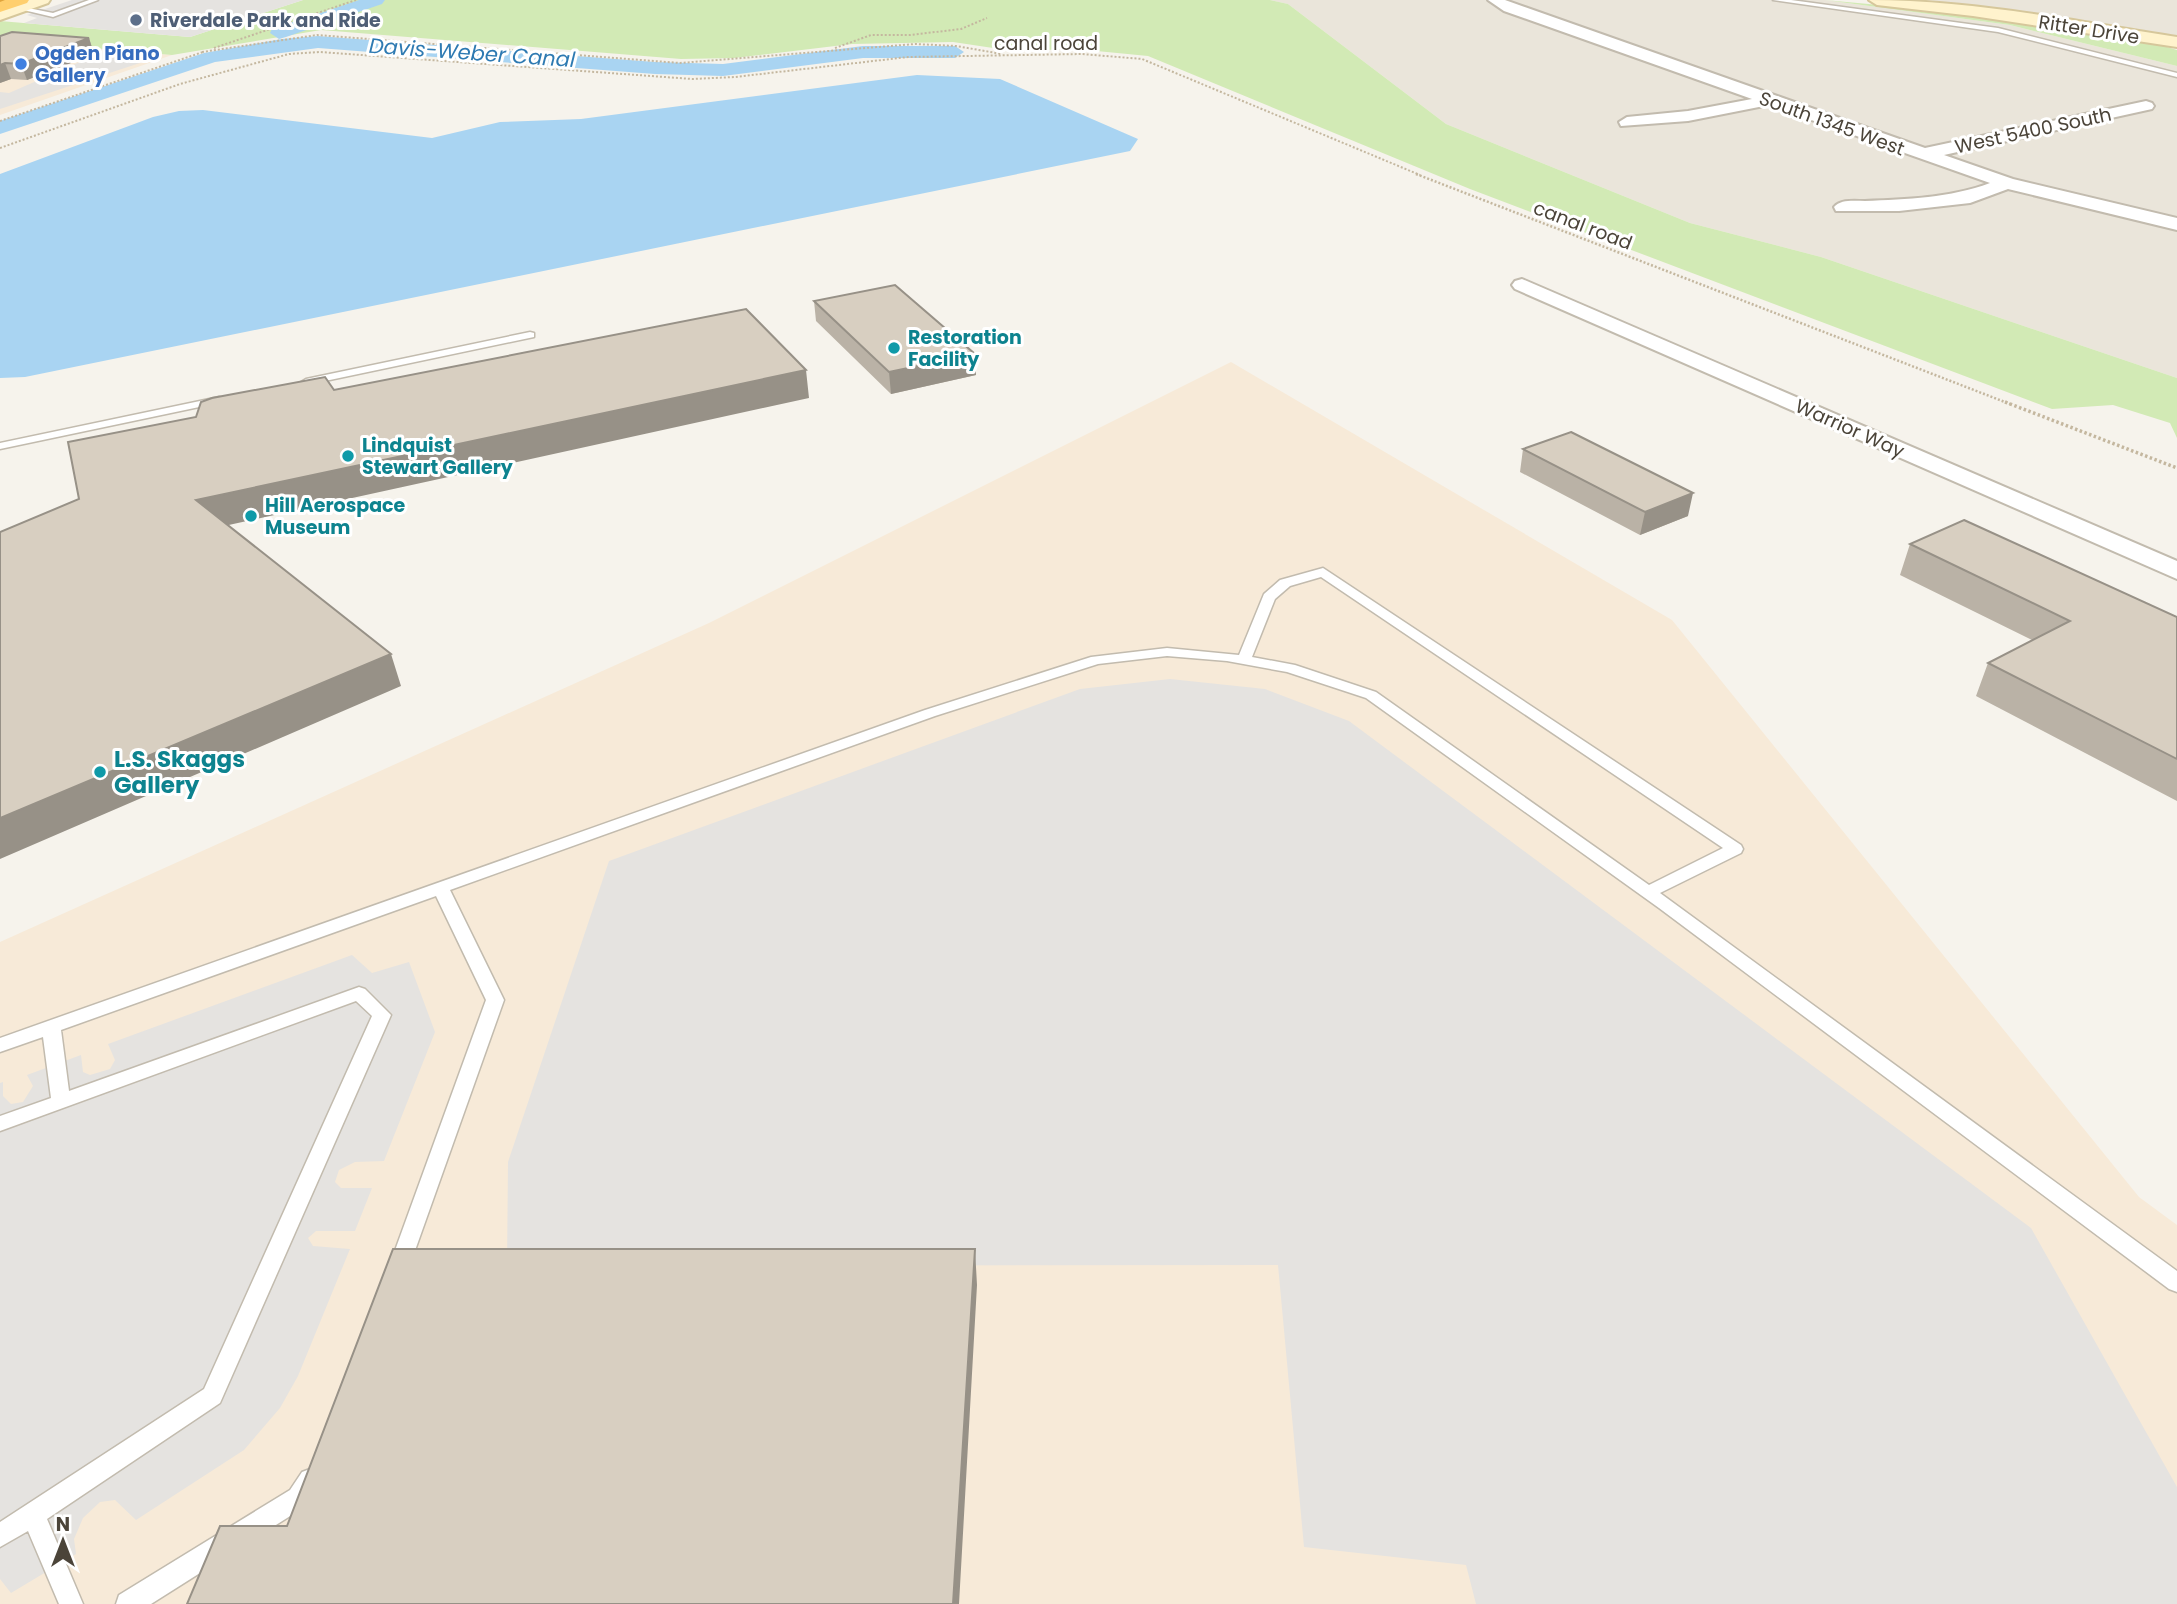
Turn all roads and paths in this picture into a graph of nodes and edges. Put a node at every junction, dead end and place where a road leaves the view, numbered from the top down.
1 (42, 0) edge
2 (95, 0) edge
3 (356, 0) edge
4 (1494, 0) edge
5 (1776, 0) edge
6 (1877, 0) edge
7 (20, 4) edge
8 (0, 7) edge
9 (0, 15) edge
10 (987, 18) dead end
11 (2177, 42) edge
12 (831, 50) junction
13 (202, 52) junction
14 (1014, 56) junction
15 (2177, 75) edge
16 (1769, 100) junction
17 (2146, 106) dead end
18 (0, 121) edge
19 (1627, 122) dead end
20 (0, 148) edge
21 (1921, 154) junction
22 (2007, 183) junction
23 (1843, 207) dead end
24 (2177, 224) edge
25 (1522, 285) dead end
26 (530, 335) dead end
27 (299, 383) edge
28 (231, 398) edge
29 (0, 446) edge
30 (2177, 468) edge
31 (2177, 571) edge
32 (1244, 659) junction
33 (441, 889) junction
34 (1648, 892) junction
35 (51, 1027) junction
36 (0, 1045) edge
37 (61, 1101) junction
38 (0, 1124) edge
39 (2177, 1283) edge
40 (393, 1286) edge
41 (319, 1465) edge
42 (33, 1514) junction
43 (0, 1536) edge
44 (71, 1604) edge
45 (128, 1604) edge

1 - 7 street
2 - 7 lane
3 - 13 path
4 - 16 street, South 1345 West
5 - 15 lane
6 - 11 street, Ritter Drive
7 - 8 highway
7 - 9 street
10 - 12 path
12 - 13 path
12 - 14 path
13 - 18 path
14 - 20 path, canal road
14 - 30 path, canal road
16 - 19 street
16 - 21 street, South 1345 West
17 - 21 street, West 5400 South
21 - 22 street, South 1345 West
22 - 23 street
22 - 24 street, South 1345 West
25 - 31 street, Warrior Way
26 - 27 lane
28 - 29 lane
32 - 33 lane
32 - 34 lane
32 - 34 lane
33 - 35 lane
33 - 40 lane
34 - 39 lane
35 - 36 lane
35 - 37 lane
37 - 38 lane
37 - 42 lane
41 - 45 lane
42 - 43 lane
42 - 44 lane

